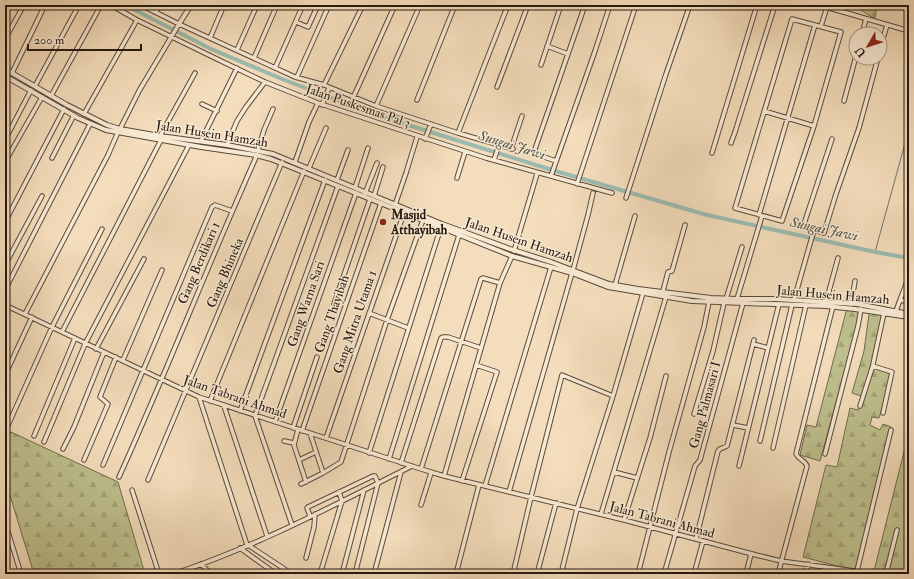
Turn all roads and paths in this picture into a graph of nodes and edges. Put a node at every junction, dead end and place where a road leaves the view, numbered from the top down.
1 (24, 5) edge
2 (45, 5) edge
3 (79, 5) edge
4 (101, 5) edge
5 (110, 5) edge
6 (141, 5) edge
7 (160, 5) edge
8 (190, 5) edge
9 (224, 5) edge
10 (257, 5) edge
11 (277, 5) edge
12 (303, 5) edge
13 (318, 5) edge
14 (329, 5) edge
15 (363, 5) edge
16 (395, 5) edge
17 (420, 5) edge
18 (455, 5) edge
19 (508, 5) edge
20 (528, 5) edge
21 (561, 5) edge
22 (585, 5) edge
23 (610, 5) edge
24 (636, 5) edge
25 (690, 5) edge
26 (758, 5) edge
27 (775, 5) edge
28 (819, 5) edge
29 (827, 7) junction
30 (156, 12) junction
31 (866, 19) junction
32 (137, 20) junction
33 (296, 22) junction
34 (179, 24) junction
35 (815, 25) junction
36 (887, 25) joint
37 (821, 26) junction
38 (864, 26) edge
39 (909, 31) edge
40 (172, 37) junction
41 (5, 38) edge
42 (210, 38) junction
43 (547, 46) junction
44 (237, 50) junction
45 (568, 54) junction
46 (254, 58) junction
47 (541, 65) dead end
48 (853, 66) edge
49 (876, 66) edge
50 (237, 68) junction
51 (275, 68) junction
52 (5, 69) edge
53 (12, 73) junction
54 (195, 73) dead end
55 (5, 76) edge
56 (297, 77) junction
57 (265, 82) junction
58 (324, 85) junction
59 (35, 86) junction
60 (497, 87) dead end
61 (329, 89) junction
62 (31, 90) junction
63 (182, 95) junction
64 (51, 96) junction
65 (42, 97) junction
66 (187, 98) dead end
67 (353, 98) junction
68 (418, 100) dead end
69 (844, 100) dead end
70 (321, 103) junction
71 (202, 104) dead end
72 (376, 106) junction
73 (64, 109) junction
74 (272, 109) dead end
75 (217, 111) junction
76 (764, 111) junction
77 (84, 114) junction
78 (74, 116) junction
79 (522, 116) dead end
80 (787, 118) junction
81 (90, 124) junction
82 (430, 126) junction
83 (814, 126) junction
84 (326, 128) dead end
85 (119, 131) junction
86 (458, 133) junction
87 (417, 137) junction
88 (160, 138) junction
89 (426, 138) junction
90 (832, 139) dead end
91 (5, 140) edge
92 (200, 141) junction
93 (731, 142) dead end
94 (189, 145) junction
95 (227, 145) junction
96 (499, 146) junction
97 (368, 148) dead end
98 (348, 150) dead end
99 (465, 152) junction
100 (257, 153) junction
101 (712, 153) dead end
102 (52, 158) dead end
103 (494, 160) junction
104 (5, 162) edge
105 (282, 162) junction
106 (295, 162) junction
107 (377, 163) dead end
108 (556, 163) junction
109 (309, 168) junction
110 (383, 168) dead end
111 (304, 171) junction
112 (537, 174) junction
113 (552, 175) junction
114 (457, 178) dead end
115 (325, 180) junction
116 (337, 180) junction
117 (578, 182) junction
118 (338, 186) junction
119 (355, 188) junction
120 (356, 193) junction
121 (593, 193) dead end
122 (365, 194) junction
123 (612, 194) dead end
124 (42, 196) dead end
125 (626, 196) dead end
126 (372, 197) junction
127 (381, 203) junction
128 (395, 205) junction
129 (232, 212) junction
130 (404, 213) junction
131 (760, 215) junction
132 (635, 216) dead end
133 (423, 220) junction
134 (5, 222) edge
135 (685, 225) dead end
136 (798, 225) dead end
137 (803, 227) junction
138 (441, 228) junction
139 (102, 229) dead end
140 (450, 229) junction
141 (813, 232) junction
142 (459, 235) junction
143 (742, 247) dead end
144 (514, 251) junction
145 (512, 256) junction
146 (838, 258) dead end
147 (144, 259) dead end
148 (5, 265) edge
149 (550, 267) junction
150 (162, 270) dead end
151 (573, 272) junction
152 (856, 281) dead end
153 (907, 282) dead end
154 (500, 283) junction
155 (615, 285) junction
156 (5, 290) edge
157 (663, 291) junction
158 (650, 292) junction
159 (643, 293) junction
160 (666, 297) junction
161 (737, 299) junction
162 (794, 300) junction
163 (900, 300) junction
164 (725, 301) junction
165 (709, 302) junction
166 (776, 302) junction
167 (826, 302) junction
168 (909, 302) edge
169 (743, 303) junction
170 (334, 304) dead end
171 (851, 304) junction
172 (792, 305) junction
173 (806, 305) junction
174 (833, 306) junction
175 (6, 307) edge
176 (860, 310) junction
177 (884, 311) junction
178 (896, 311) junction
179 (369, 313) junction
180 (25, 314) junction
181 (909, 314) edge
182 (32, 317) junction
183 (909, 317) edge
184 (387, 320) junction
185 (52, 327) junction
186 (408, 328) junction
187 (62, 332) junction
188 (75, 338) junction
189 (461, 342) junction
190 (85, 344) junction
191 (96, 348) junction
192 (481, 348) junction
193 (768, 348) junction
194 (104, 352) junction
195 (116, 357) junction
196 (317, 358) dead end
197 (123, 360) junction
198 (476, 365) junction
199 (873, 365) junction
200 (142, 370) junction
201 (5, 375) edge
202 (666, 376) dead end
203 (161, 379) junction
204 (186, 392) junction
205 (613, 396) junction
206 (199, 397) junction
207 (210, 401) junction
208 (224, 406) junction
209 (860, 406) dead end
210 (240, 411) junction
211 (883, 413) dead end
212 (694, 414) dead end
213 (255, 416) junction
214 (275, 422) junction
215 (733, 424) junction
216 (293, 428) junction
217 (748, 428) junction
218 (300, 430) junction
219 (891, 430) dead end
220 (5, 432) edge
221 (310, 433) junction
222 (34, 436) dead end
223 (326, 438) junction
224 (284, 441) dead end
225 (760, 441) dead end
226 (44, 442) dead end
227 (294, 443) junction
228 (346, 444) junction
229 (773, 448) dead end
230 (63, 449) dead end
231 (316, 452) junction
232 (369, 453) junction
233 (825, 454) dead end
234 (389, 459) junction
235 (84, 460) dead end
236 (299, 460) junction
237 (401, 463) junction
238 (103, 466) dead end
239 (412, 466) junction
240 (739, 466) dead end
241 (421, 469) junction
242 (401, 472) junction
243 (431, 472) junction
244 (614, 472) junction
245 (323, 473) junction
246 (444, 476) junction
247 (119, 477) dead end
248 (637, 478) junction
249 (148, 480) dead end
250 (462, 481) junction
251 (306, 482) junction
252 (378, 483) junction
253 (301, 484) dead end
254 (479, 484) junction
255 (354, 485) junction
256 (485, 486) junction
257 (132, 490) dead end
258 (364, 490) junction
259 (339, 492) junction
260 (509, 492) junction
261 (358, 493) junction
262 (531, 497) junction
263 (342, 501) junction
264 (556, 503) junction
265 (421, 505) dead end
266 (577, 508) junction
267 (314, 514) junction
268 (601, 514) junction
269 (310, 516) junction
270 (624, 520) junction
271 (5, 522) edge
272 (292, 525) junction
273 (650, 527) junction
274 (896, 530) dead end
275 (675, 533) junction
276 (267, 536) junction
277 (696, 539) junction
278 (703, 541) junction
279 (247, 545) junction
280 (240, 548) junction
281 (751, 554) junction
282 (306, 558) dead end
283 (781, 561) junction
284 (201, 564) junction
285 (808, 564) junction
286 (858, 572) edge
287 (22, 574) edge
288 (159, 574) edge
289 (176, 574) edge
290 (210, 574) edge
291 (276, 574) edge
292 (292, 574) edge
293 (320, 574) edge
294 (342, 574) edge
295 (355, 574) edge
296 (374, 574) edge
297 (456, 574) edge
298 (513, 574) edge
299 (537, 574) edge
300 (561, 574) edge
301 (638, 574) edge
302 (664, 574) edge
303 (694, 574) edge
304 (746, 574) edge
305 (778, 574) edge
306 (806, 574) edge
307 (876, 574) edge
308 (886, 574) edge

1 - 41 street
2 - 53 street
3 - 59 street
4 - 64 street
5 - 32 street, Jalan Puskesmas Pal 3
6 - 30 street
7 - 30 street
8 - 34 street
9 - 42 street
10 - 44 street
11 - 46 street
12 - 33 street
13 - 33 street
14 - 56 street
15 - 58 street
16 - 67 street
17 - 72 street
18 - 68 street
19 - 86 street
20 - 60 street
21 - 43 street
22 - 45 street
23 - 108 street
24 - 117 street
25 - 125 street
26 - 101 street
27 - 93 street
28 - 29 street
29 - 31 street
29 - 37 street
30 - 34 street
31 - 36 street
31 - 38 street
32 - 40 street, Jalan Puskesmas Pal 3
32 - 77 street
33 - 51 street
34 - 40 street
34 - 42 street
35 - 37 street
35 - 76 street
35 - 80 street
36 - 39 street
37 - 83 street
40 - 50 street, Jalan Puskesmas Pal 3
40 - 85 street
42 - 44 street
43 - 45 street
43 - 47 street
44 - 46 street
45 - 108 street
46 - 51 street
48 - 69 street
49 - 141 street
50 - 57 street, Jalan Puskesmas Pal 3
50 - 75 street
51 - 56 street
52 - 53 street, Jalan Husein Hamzah
53 - 59 street, Jalan Husein Hamzah
54 - 63 street
55 - 62 street, Jalan Husein Hamzah
56 - 58 street
57 - 70 street, Jalan Puskesmas Pal 3
57 - 95 street
58 - 61 street
59 - 64 street, Jalan Husein Hamzah
61 - 67 street
61 - 70 street
62 - 65 street, Jalan Husein Hamzah
62 - 91 street
63 - 66 street
63 - 88 street
64 - 77 street, Jalan Husein Hamzah
65 - 73 street, Jalan Husein Hamzah
65 - 104 street
67 - 72 street
70 - 87 street, Jalan Puskesmas Pal 3
70 - 106 street
71 - 75 street
72 - 82 street
73 - 78 street, Jalan Husein Hamzah
73 - 134 street
74 - 100 street, Gang Berdikari 1
75 - 92 street
76 - 80 street
76 - 131 street
77 - 85 street, Jalan Husein Hamzah
78 - 81 street, Jalan Husein Hamzah
78 - 102 street
79 - 96 street
80 - 83 street
80 - 131 street
81 - 85 street, Jalan Husein Hamzah
81 - 156 street
82 - 86 street
82 - 89 street
83 - 131 street
84 - 109 street
85 - 88 street, Jalan Husein Hamzah
85 - 180 street
86 - 96 street
87 - 89 street, Jalan Puskesmas Pal 3
87 - 128 street
88 - 92 street, Jalan Husein Hamzah
88 - 94 street, Jalan Husein Hamzah
88 - 187 street
89 - 99 street, Jalan Puskesmas Pal 3
90 - 137 street
92 - 95 street, Jalan Husein Hamzah
94 - 100 street, Jalan Husein Hamzah
94 - 190 street
95 - 100 street, Jalan Husein Hamzah
96 - 103 street
97 - 119 street
98 - 116 street
99 - 103 street, Jalan Puskesmas Pal 3
99 - 114 street
100 - 105 street, Jalan Husein Hamzah
100 - 106 street, Jalan Husein Hamzah
100 - 129 street, Gang Berdikari 1
103 - 112 street, Jalan Puskesmas Pal 3
105 - 111 street, Jalan Husein Hamzah
105 - 204 street, Gang Bhineka
106 - 109 street, Jalan Husein Hamzah
107 - 122 street
108 - 113 street
109 - 116 street, Jalan Husein Hamzah
110 - 126 street
111 - 115 street, Jalan Husein Hamzah
111 - 207 street
112 - 113 street, Jalan Puskesmas Pal 3
112 - 144 street
113 - 117 street, Jalan Puskesmas Pal 3
115 - 118 street, Jalan Husein Hamzah
115 - 210 street
116 - 119 street, Jalan Husein Hamzah
117 - 123 street, Jalan Puskesmas Pal 3
118 - 120 street, Jalan Husein Hamzah
118 - 213 street
119 - 122 street, Jalan Husein Hamzah
120 - 122 street, Jalan Husein Hamzah
120 - 214 street, Gang Warna Sari
121 - 151 street
122 - 126 street, Jalan Husein Hamzah
124 - 148 street
126 - 127 street, Jalan Husein Hamzah
126 - 128 street, Jalan Husein Hamzah
126 - 170 street
127 - 130 street, Jalan Husein Hamzah
127 - 218 street, Gang Thayibah
128 - 140 street, Jalan Husein Hamzah
129 - 200 street
129 - 203 street, Gang Berdikari 1
130 - 133 street, Jalan Husein Hamzah
130 - 179 street, Gang Mitra Utama 1
131 - 161 street
132 - 155 street
133 - 138 street, Jalan Husein Hamzah
133 - 184 street
135 - 157 street
136 - 137 street
137 - 141 street
138 - 140 street, Jalan Husein Hamzah
138 - 186 street
139 - 185 street
140 - 142 street, Jalan Husein Hamzah
140 - 144 street, Jalan Husein Hamzah
141 - 162 street
142 - 145 street, Jalan Husein Hamzah
142 - 234 street
143 - 164 street
144 - 151 street, Jalan Husein Hamzah
145 - 149 street, Jalan Husein Hamzah
145 - 154 street
146 - 167 street
147 - 191 street
149 - 151 street, Jalan Husein Hamzah
149 - 256 street
150 - 197 street
151 - 155 street, Jalan Husein Hamzah
151 - 159 street, Jalan Husein Hamzah
151 - 260 street
152 - 171 street
153 - 163 street
154 - 189 street
154 - 192 street
155 - 158 street, Jalan Husein Hamzah
157 - 158 street, Jalan Husein Hamzah
157 - 164 street, Jalan Husein Hamzah
158 - 159 street, Jalan Husein Hamzah
158 - 160 street, Jalan Husein Hamzah
159 - 205 street
160 - 165 street, Jalan Husein Hamzah
160 - 244 street
161 - 164 street, Jalan Husein Hamzah
161 - 166 street, Jalan Husein Hamzah
162 - 166 street, Jalan Husein Hamzah
162 - 167 street, Jalan Husein Hamzah
163 - 168 street
163 - 178 street
164 - 165 street, Jalan Husein Hamzah
164 - 169 street, Jalan Husein Hamzah
164 - 212 street
165 - 273 street
166 - 169 street, Jalan Husein Hamzah
166 - 172 street, Jalan Husein Hamzah
166 - 193 street
167 - 171 street, Jalan Husein Hamzah
169 - 275 street, Gang Palmasari I
171 - 177 street, Jalan Husein Hamzah
172 - 173 street, Jalan Husein Hamzah
172 - 225 street
173 - 174 street, Jalan Husein Hamzah
173 - 229 street
174 - 176 street, Jalan Husein Hamzah
174 - 283 street
175 - 180 street, Jalan Tabrani Ahmad
176 - 177 street, Jalan Husein Hamzah
176 - 233 street
177 - 178 street, Jalan Husein Hamzah
177 - 183 street, Jalan Husein Hamzah
177 - 199 street
178 - 181 street, Jalan Husein Hamzah
179 - 184 street
179 - 223 street, Gang Mitra Utama 1
180 - 182 street, Jalan Tabrani Ahmad
182 - 185 street, Jalan Tabrani Ahmad
182 - 201 street
184 - 186 street
184 - 228 street
185 - 187 street, Jalan Tabrani Ahmad
185 - 220 street
186 - 232 street
187 - 188 street, Jalan Tabrani Ahmad
188 - 190 street, Jalan Tabrani Ahmad
188 - 222 street
189 - 192 street
189 - 237 street
189 - 241 street
190 - 191 street, Jalan Tabrani Ahmad
190 - 226 street
191 - 194 street, Jalan Tabrani Ahmad
192 - 198 street
193 - 215 street
193 - 217 street
194 - 195 street, Jalan Tabrani Ahmad
194 - 230 street
195 - 197 street, Jalan Tabrani Ahmad
195 - 235 street
196 - 216 street
197 - 200 street, Jalan Tabrani Ahmad
198 - 246 street
198 - 250 street
199 - 209 street
199 - 211 street
200 - 203 street, Jalan Tabrani Ahmad
200 - 238 street
202 - 248 street
203 - 204 street, Jalan Tabrani Ahmad
203 - 247 street, Gang Berdikari 1
204 - 206 street, Jalan Tabrani Ahmad
204 - 249 street, Gang Bhineka
205 - 262 street
205 - 266 street
206 - 207 street, Jalan Tabrani Ahmad
206 - 279 street
207 - 208 street, Jalan Tabrani Ahmad
208 - 210 street, Jalan Tabrani Ahmad
208 - 276 street
210 - 213 street, Jalan Tabrani Ahmad
213 - 214 street, Jalan Tabrani Ahmad
213 - 272 street
214 - 216 street, Jalan Tabrani Ahmad
215 - 217 street
215 - 277 street
216 - 218 street, Jalan Tabrani Ahmad
217 - 240 street
218 - 221 street, Jalan Tabrani Ahmad
218 - 227 street, Gang Thayibah
219 - 286 street
221 - 223 street, Jalan Tabrani Ahmad
221 - 231 street
223 - 228 street, Jalan Tabrani Ahmad
224 - 227 street
227 - 236 street
228 - 232 street, Jalan Tabrani Ahmad
228 - 245 street
231 - 236 street
231 - 245 street
232 - 234 street, Jalan Tabrani Ahmad
234 - 237 street, Jalan Tabrani Ahmad
236 - 251 street
237 - 239 street, Jalan Tabrani Ahmad
239 - 241 street, Jalan Tabrani Ahmad
239 - 242 street
241 - 243 street, Jalan Tabrani Ahmad
242 - 252 street
242 - 296 street
243 - 246 street, Jalan Tabrani Ahmad
243 - 265 street
244 - 248 street
244 - 268 street
245 - 251 street
246 - 250 street, Jalan Tabrani Ahmad
248 - 270 street
250 - 254 street, Jalan Tabrani Ahmad
251 - 253 street
252 - 255 street
252 - 258 street
252 - 295 street
254 - 256 street, Jalan Tabrani Ahmad
254 - 297 street
255 - 259 street
255 - 261 street
256 - 260 street, Jalan Tabrani Ahmad
257 - 288 street
258 - 261 street
258 - 294 street
259 - 263 street
259 - 269 street
260 - 262 street, Jalan Tabrani Ahmad
261 - 263 street
262 - 264 street, Jalan Tabrani Ahmad
262 - 298 street
263 - 267 street
263 - 293 street
264 - 266 street, Jalan Tabrani Ahmad
264 - 299 street
266 - 268 street, Jalan Tabrani Ahmad
266 - 300 street
267 - 269 street
267 - 282 street
268 - 270 street, Jalan Tabrani Ahmad
269 - 272 street
270 - 273 street, Jalan Tabrani Ahmad
271 - 287 street
272 - 276 street
273 - 275 street, Jalan Tabrani Ahmad
273 - 301 street
274 - 308 street
275 - 277 street, Jalan Tabrani Ahmad
275 - 302 street, Gang Palmasari I
276 - 279 street
277 - 278 street, Jalan Tabrani Ahmad
278 - 281 street, Jalan Tabrani Ahmad
278 - 303 street
279 - 280 street
279 - 292 street
280 - 284 street
280 - 291 street
281 - 283 street, Jalan Tabrani Ahmad
281 - 304 street
283 - 285 street, Jalan Tabrani Ahmad
283 - 305 street
284 - 289 street
284 - 290 street
285 - 286 street, Jalan Tabrani Ahmad
285 - 306 street
286 - 307 street, Jalan Tabrani Ahmad

